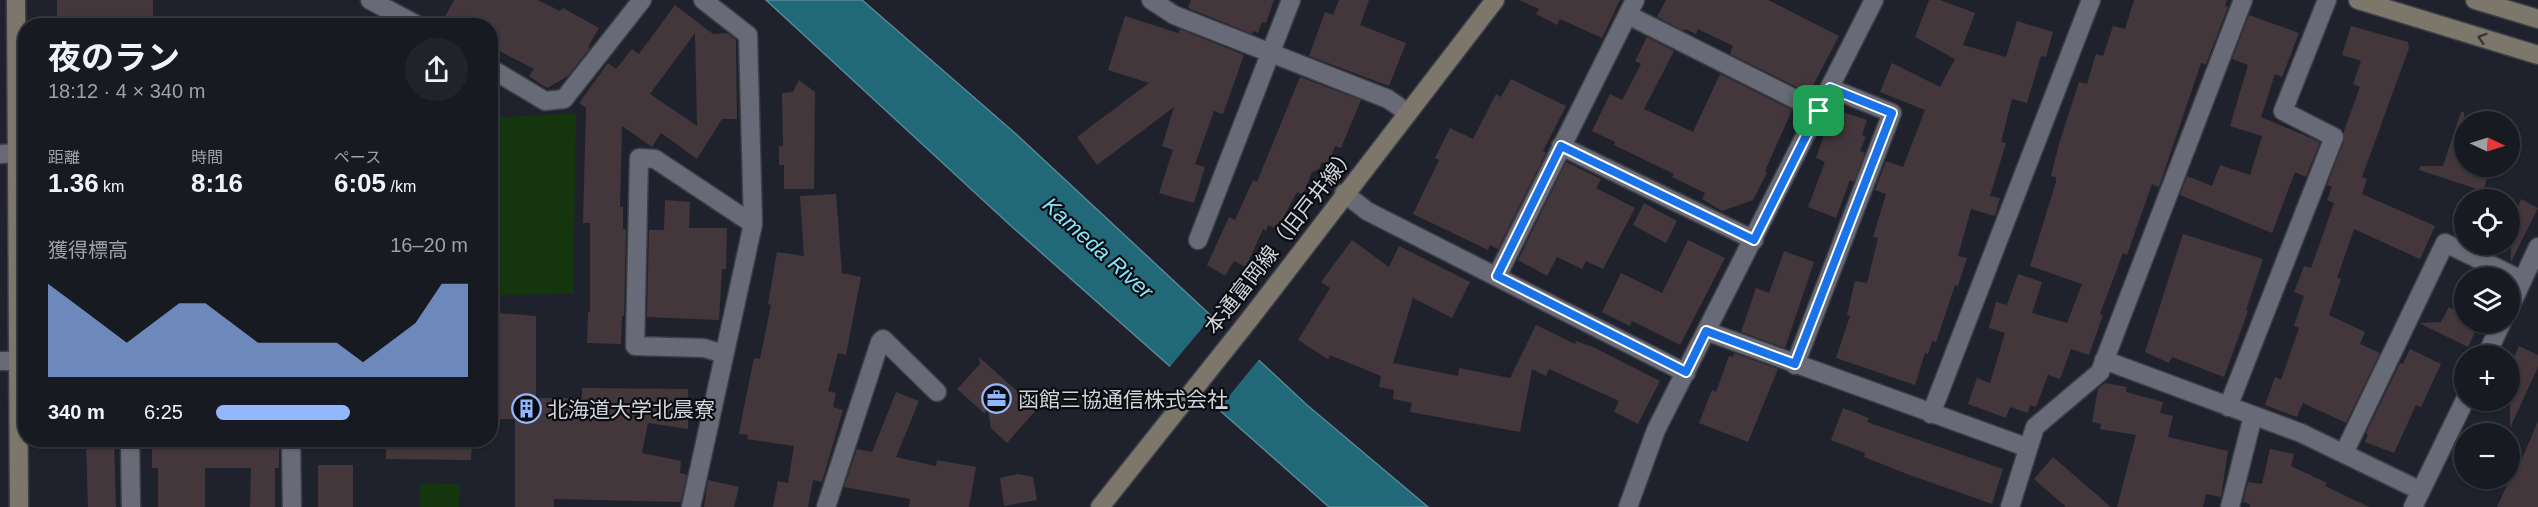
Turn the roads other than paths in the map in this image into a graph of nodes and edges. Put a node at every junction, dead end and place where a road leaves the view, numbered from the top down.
1 (16, 0) edge
2 (370, 0) edge
3 (642, 0) edge
4 (703, 0) edge
5 (1291, 0) edge
6 (1494, 0) edge
7 (1874, 0) edge
8 (2091, 0) edge
9 (2243, 0) edge
10 (2327, 0) edge
11 (2358, 0) edge
12 (2475, 0) edge
13 (1157, 2) edge
14 (1631, 8) edge
15 (404, 18) edge
16 (2538, 20) edge
17 (1269, 54) junction
18 (2538, 55) edge
19 (498, 73) edge
20 (1830, 88) junction
21 (1819, 111) junction
22 (1408, 113) junction
23 (1561, 146) junction
24 (14, 153) edge
25 (1344, 193) junction
26 (18, 222) edge
27 (753, 224) junction
28 (1198, 240) dead end
29 (1754, 240) junction
30 (2538, 247) edge
31 (1497, 276) junction
32 (2522, 280) junction
33 (2520, 284) edge
34 (18, 296) edge
35 (1706, 331) junction
36 (724, 354) junction
37 (2104, 360) junction
38 (9, 361) edge
39 (1795, 364) junction
40 (1686, 372) junction
41 (937, 392) dead end
42 (2228, 407) junction
43 (2459, 411) edge
44 (1931, 414) junction
45 (2253, 416) junction
46 (130, 447) edge
47 (291, 447) edge
48 (2026, 447) junction
49 (2344, 453) junction
50 (2417, 499) edge
51 (19, 507) edge
52 (131, 507) edge
53 (292, 507) edge
54 (691, 507) edge
55 (825, 507) edge
56 (1100, 507) edge
57 (1628, 507) edge
58 (2010, 507) edge
59 (2230, 507) edge

1 - 24 street
2 - 15 street
3 - 19 street
4 - 27 street
5 - 17 street
6 - 22 street, 本通富岡線（旧戸井線）
7 - 20 street
8 - 44 street
9 - 37 street
10 - 42 street
18 -> 11 street
12 - 16 street
13 - 17 street
14 - 21 street
14 - 23 street
17 - 22 street
17 - 28 street
20 - 21 street
20 - 39 street
21 - 29 street
22 - 25 street, 本通富岡線（旧戸井線）
23 - 29 street
23 - 31 street
24 - 26 street
25 - 31 street
25 - 56 street, 本通富岡線（旧戸井線）
27 - 36 street
27 - 36 street
29 - 35 street
30 - 32 street
31 - 40 street
32 - 33 street
32 - 49 street
34 - 38 street
35 - 39 street
35 - 40 street
36 - 54 street
37 - 42 street
37 - 48 street
38 - 51 street
39 - 44 street
40 - 57 street
41 - 55 street
42 - 45 street
43 - 50 street
44 - 48 street
45 - 49 street
45 - 59 street
46 - 52 street
47 - 53 street
48 - 58 street
49 - 50 street

